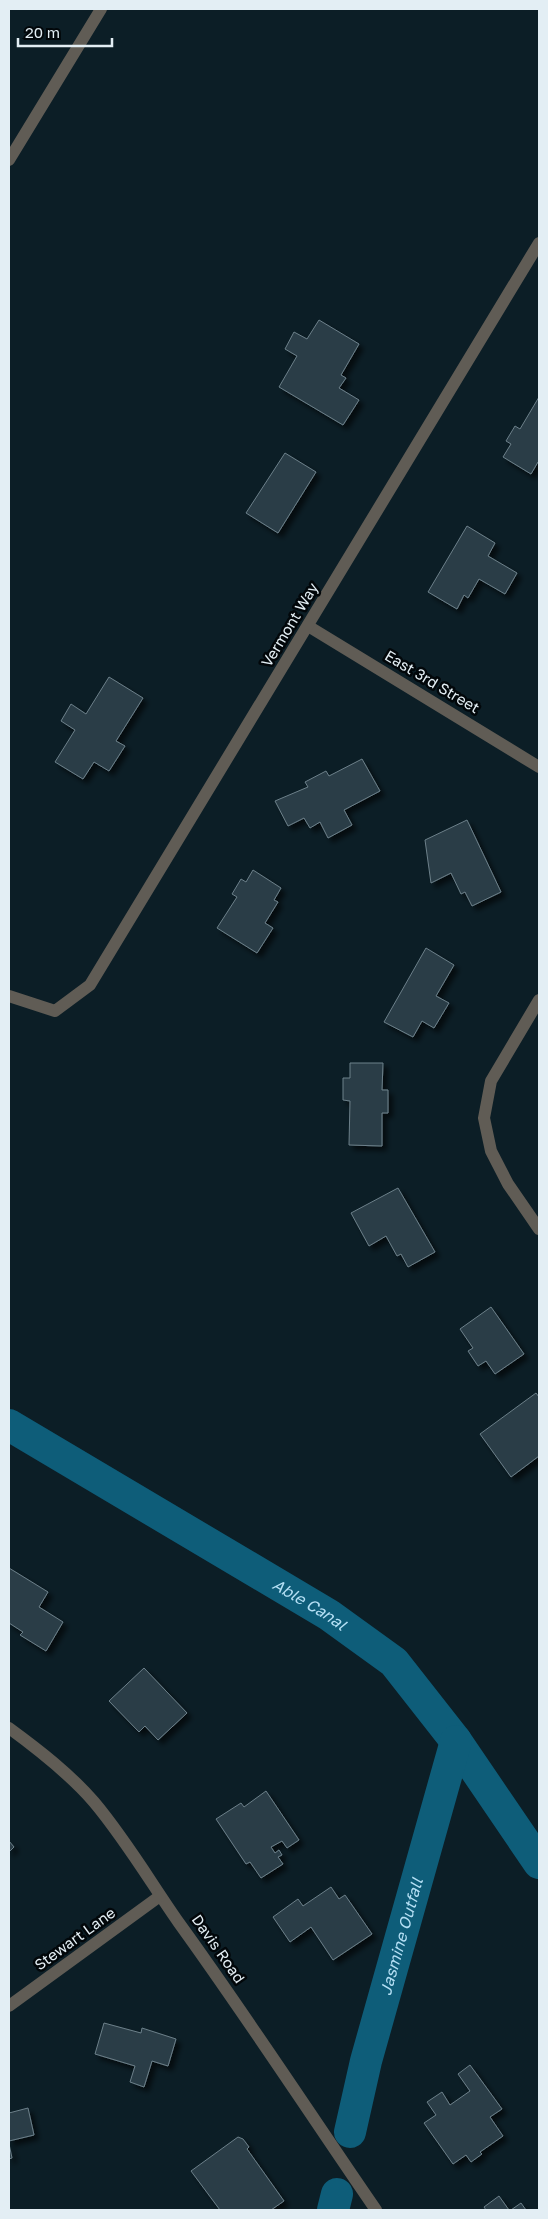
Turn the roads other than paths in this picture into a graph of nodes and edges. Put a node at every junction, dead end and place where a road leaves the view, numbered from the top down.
1 (101, 9) edge
2 (9, 160) edge
3 (539, 243) edge
4 (308, 626) junction
5 (539, 766) edge
6 (9, 996) edge
7 (539, 1000) edge
8 (539, 1230) edge
9 (9, 1728) edge
10 (160, 1896) junction
11 (9, 2006) edge
12 (376, 2210) edge

1 - 2 street
3 - 4 street, Vermont Way
4 - 5 street, East 3rd Street
4 - 6 street, Vermont Way
7 - 8 street
9 - 10 street, Davis Road
10 - 11 street, Stewart Lane
10 - 12 street, Davis Road

